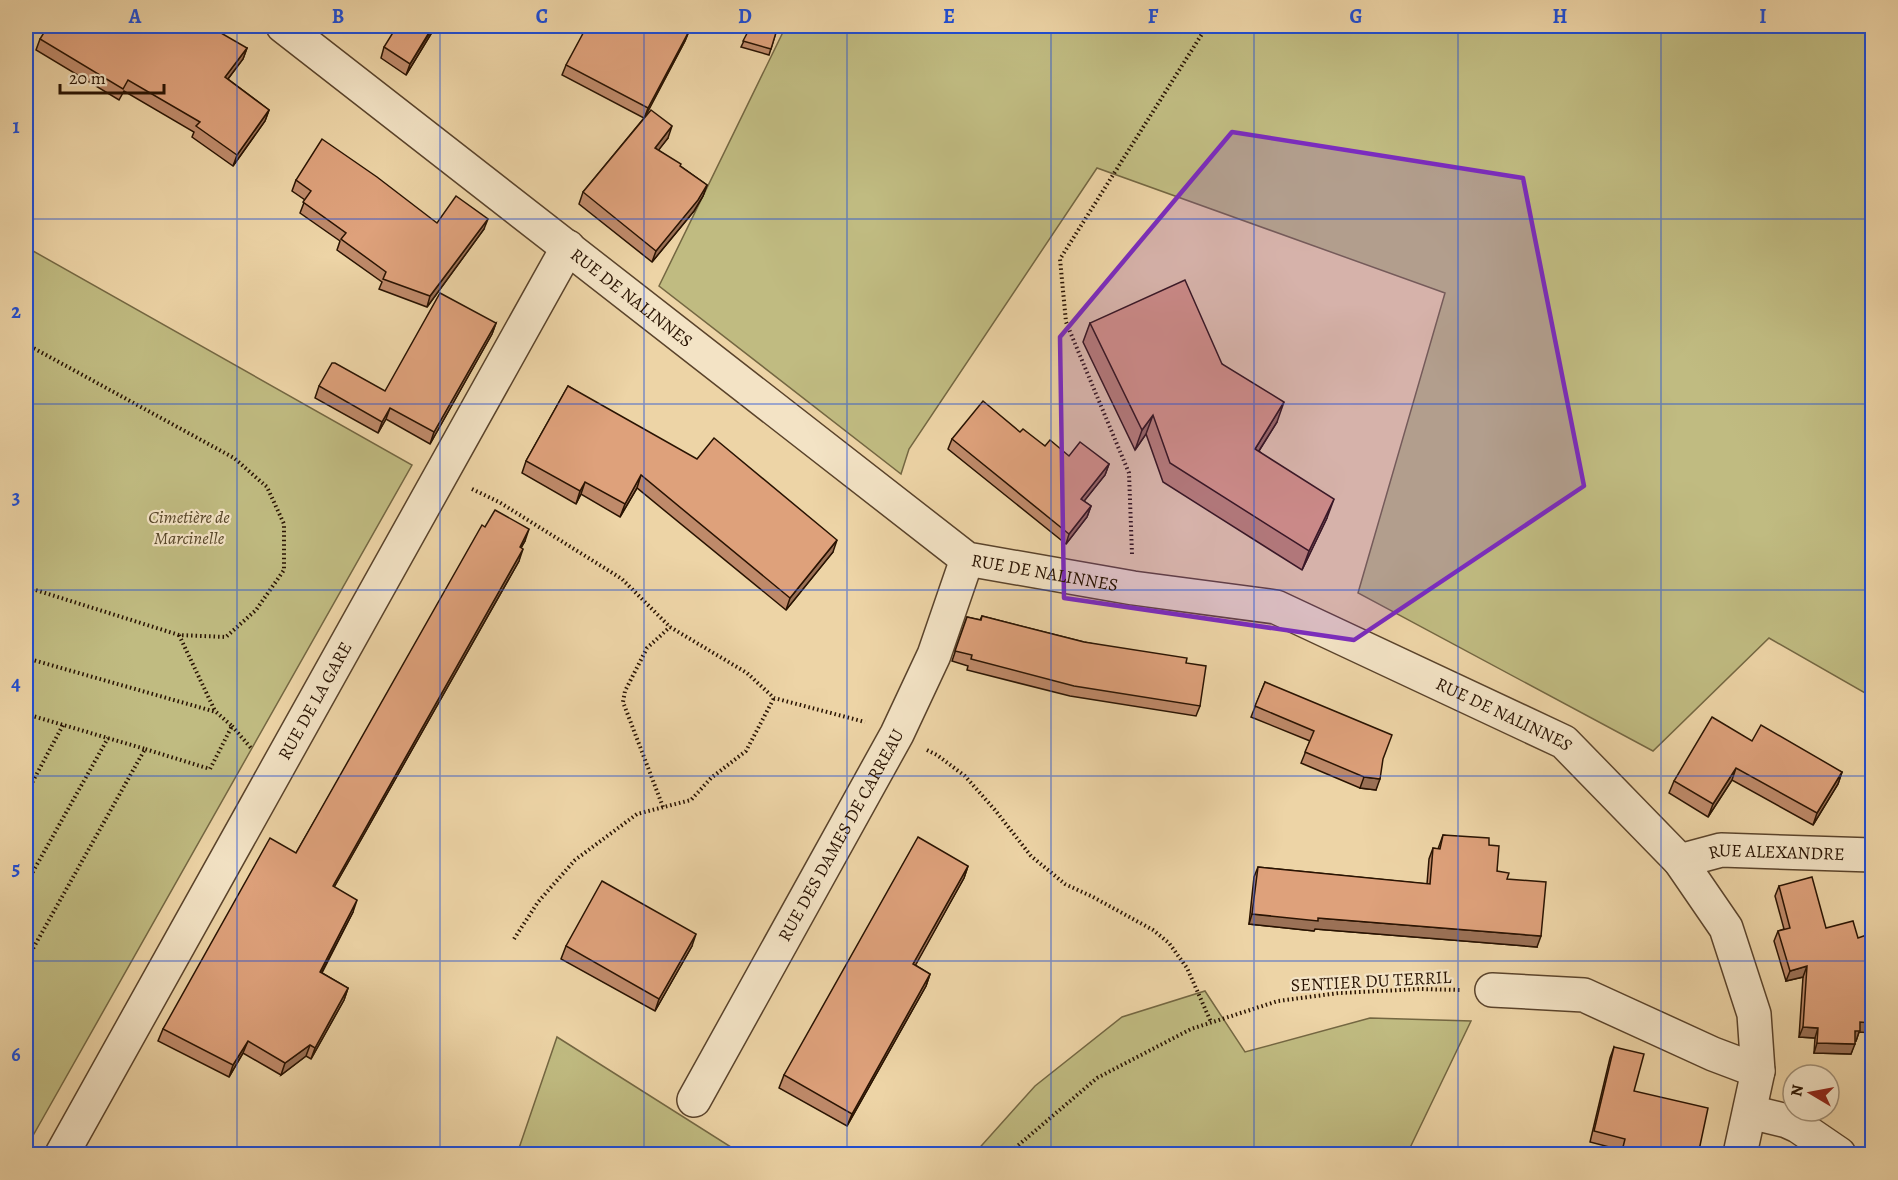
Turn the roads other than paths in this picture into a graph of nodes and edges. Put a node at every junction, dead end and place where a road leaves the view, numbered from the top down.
1 (283, 26) edge
2 (568, 247) junction
3 (967, 559) junction
4 (1872, 855) edge
5 (1680, 861) junction
6 (1492, 990) road end
7 (1758, 1071) junction
8 (694, 1100) dead end
9 (1750, 1112) junction
10 (62, 1155) edge
11 (1740, 1155) edge
12 (1839, 1155) edge

1 - 2 street, RUE DE NALINNES
2 - 3 street, RUE DE NALINNES
2 - 10 street, RUE DE LA GARE
3 - 5 street, RUE DE NALINNES
3 - 8 street, RUE DES DAMES DE CARREAU
4 - 5 street, RUE ALEXANDRE
5 - 7 street, RUE DE NALINNES
6 - 7 street
7 - 9 street, RUE DE NALINNES
9 - 11 street, RUE DE NALINNES
9 - 12 street

